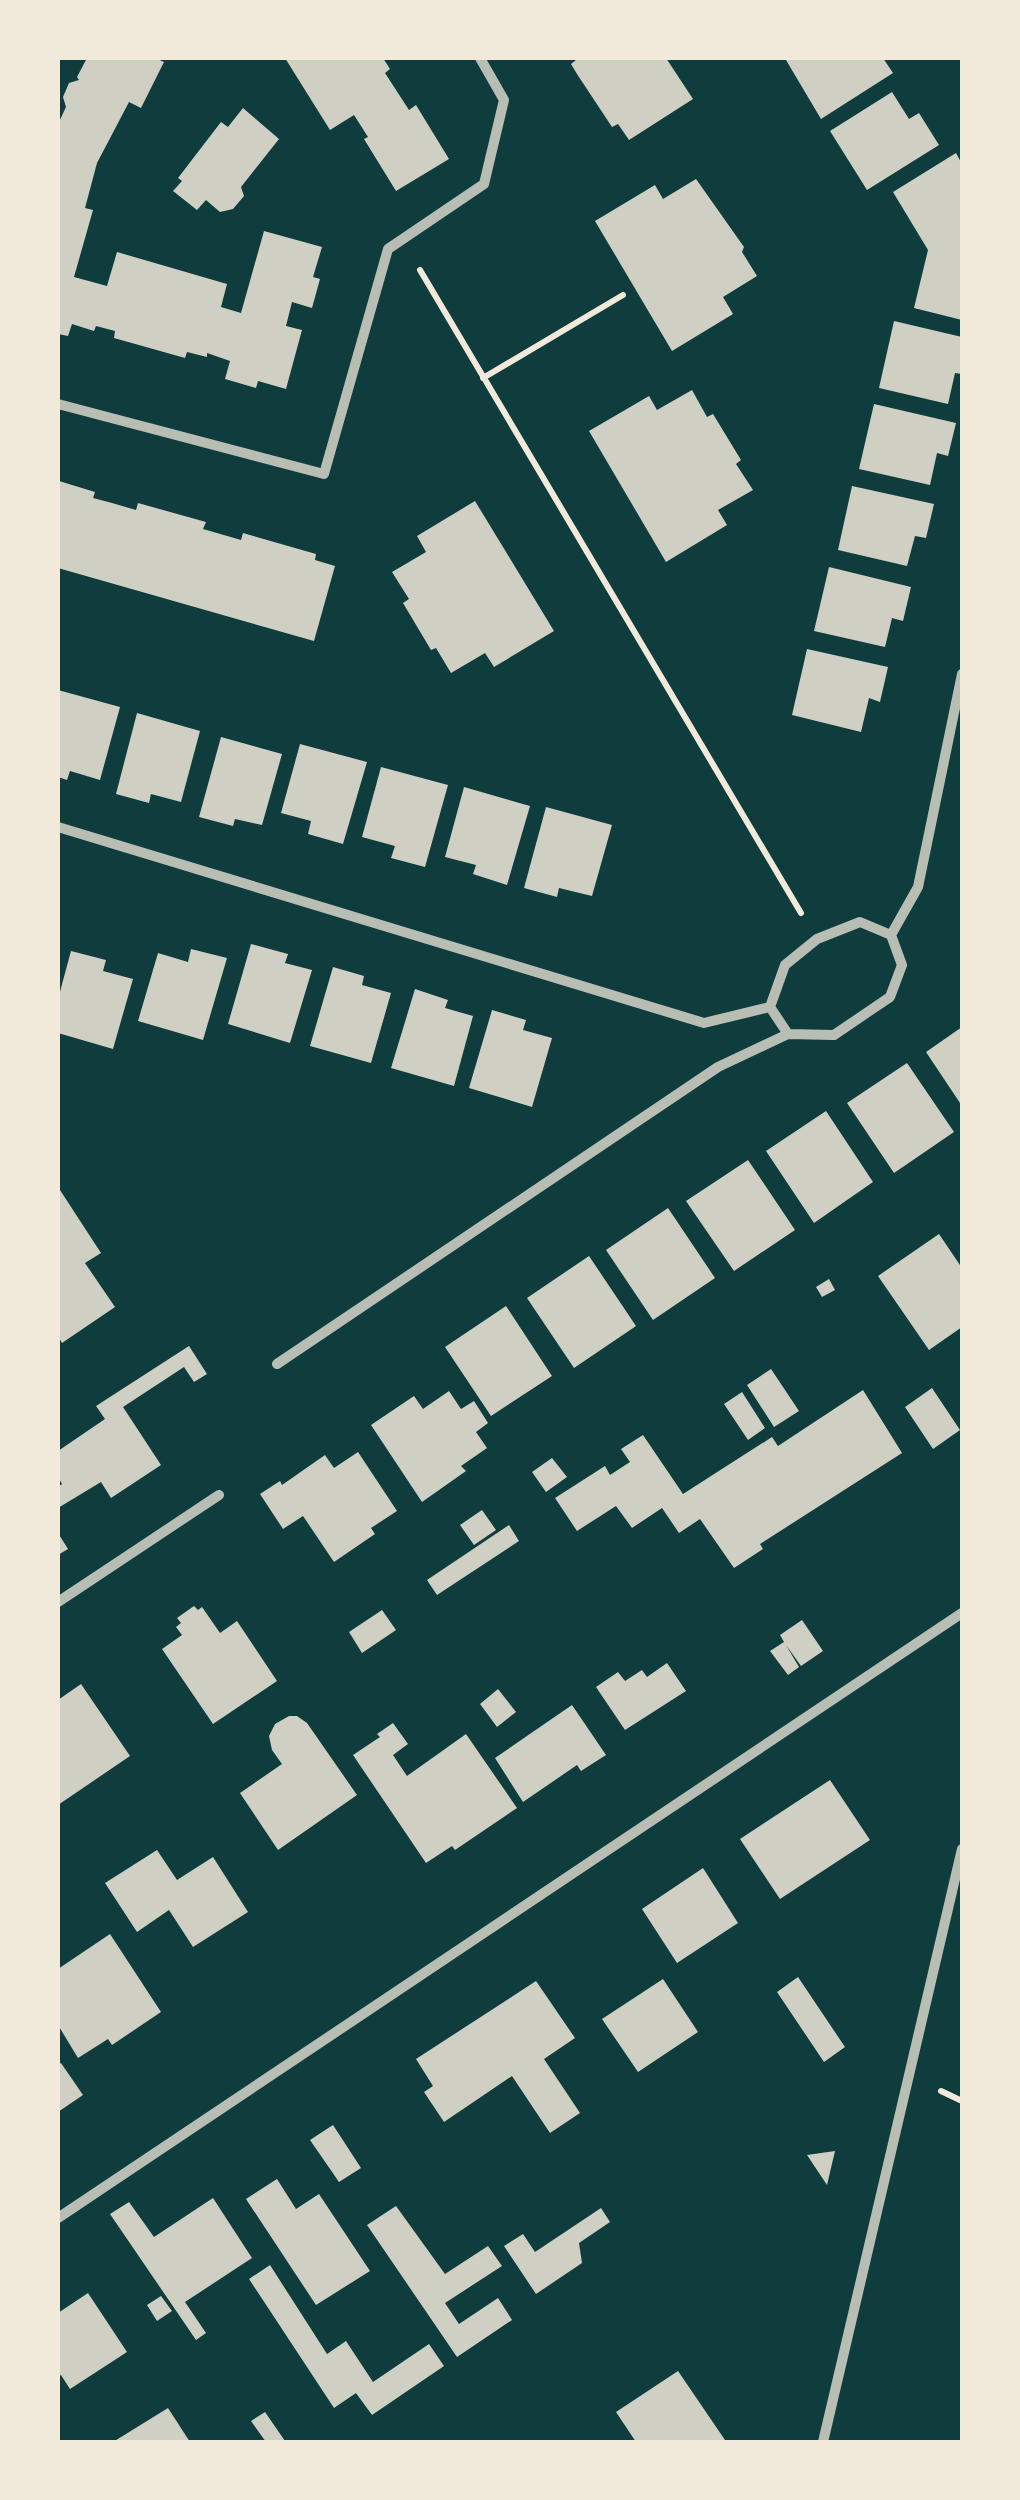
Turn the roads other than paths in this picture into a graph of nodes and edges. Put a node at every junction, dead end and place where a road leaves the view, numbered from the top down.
1 (480, 58) edge
2 (58, 404) edge
3 (962, 674) edge
4 (58, 827) edge
5 (891, 935) junction
6 (770, 1007) junction
7 (788, 1034) junction
8 (277, 1364) dead end
9 (219, 1494) dead end
10 (58, 1602) edge
11 (962, 1613) edge
12 (962, 1848) edge
13 (58, 2218) edge
14 (823, 2442) edge

1 - 2 street
3 - 5 street
4 - 6 street
5 - 6 street
5 - 7 street
6 - 7 street
7 - 8 street
9 - 10 street
11 - 13 street
12 - 14 street

